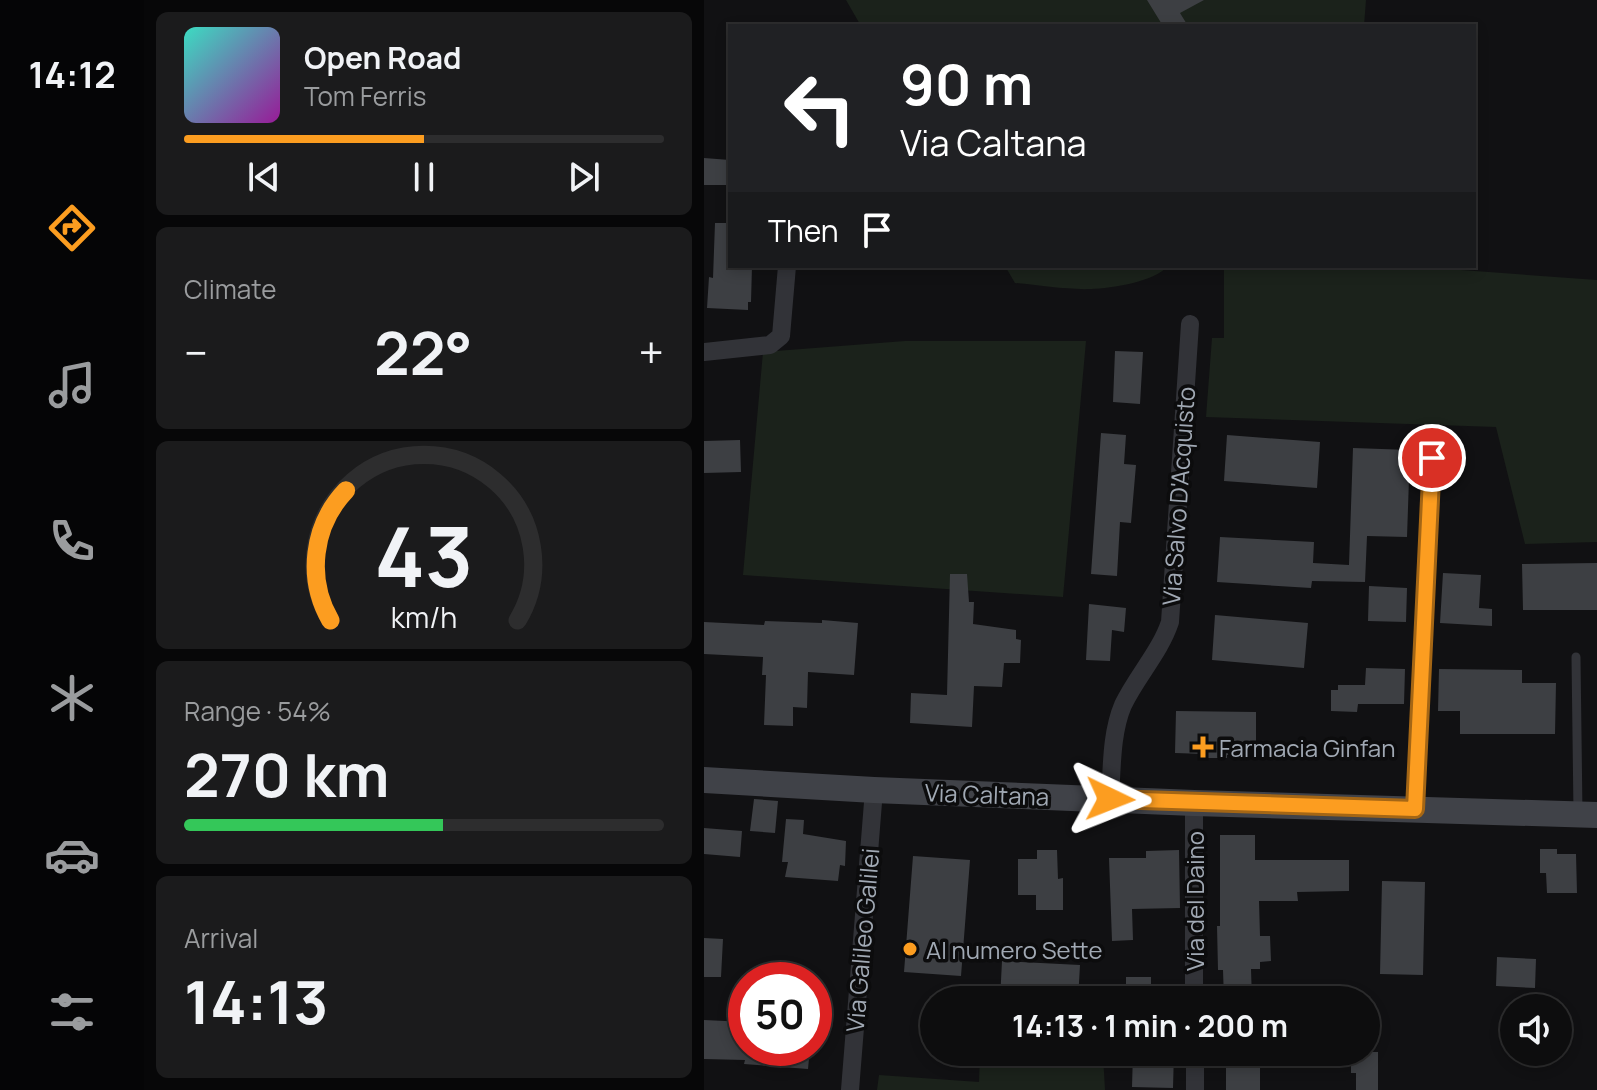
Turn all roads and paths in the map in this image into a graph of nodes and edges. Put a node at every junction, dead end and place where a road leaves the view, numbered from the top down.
1 (787, 268) edge
2 (1190, 324) dead end
3 (704, 352) edge
4 (1432, 458) dead end
5 (1576, 657) dead end
6 (704, 780) edge
7 (874, 790) junction
8 (1110, 799) junction
9 (1194, 803) junction
10 (1415, 809) junction
11 (1587, 814) edge
12 (1194, 986) edge
13 (1195, 1066) edge
14 (850, 1090) edge
15 (1195, 1090) edge

1 - 3 street
2 - 8 street, Via Salvo D'Acquisto
4 - 10 lane
5 - 11 lane, Via Caltana
6 - 7 main road, Via Caltana
7 - 8 main road, Via Caltana
7 - 14 street, Via Galileo Galilei
8 - 9 main road, Via Caltana
9 - 10 main road, Via Caltana
9 - 12 street, Via del Daino
10 - 11 main road, Via Caltana
13 - 15 street

